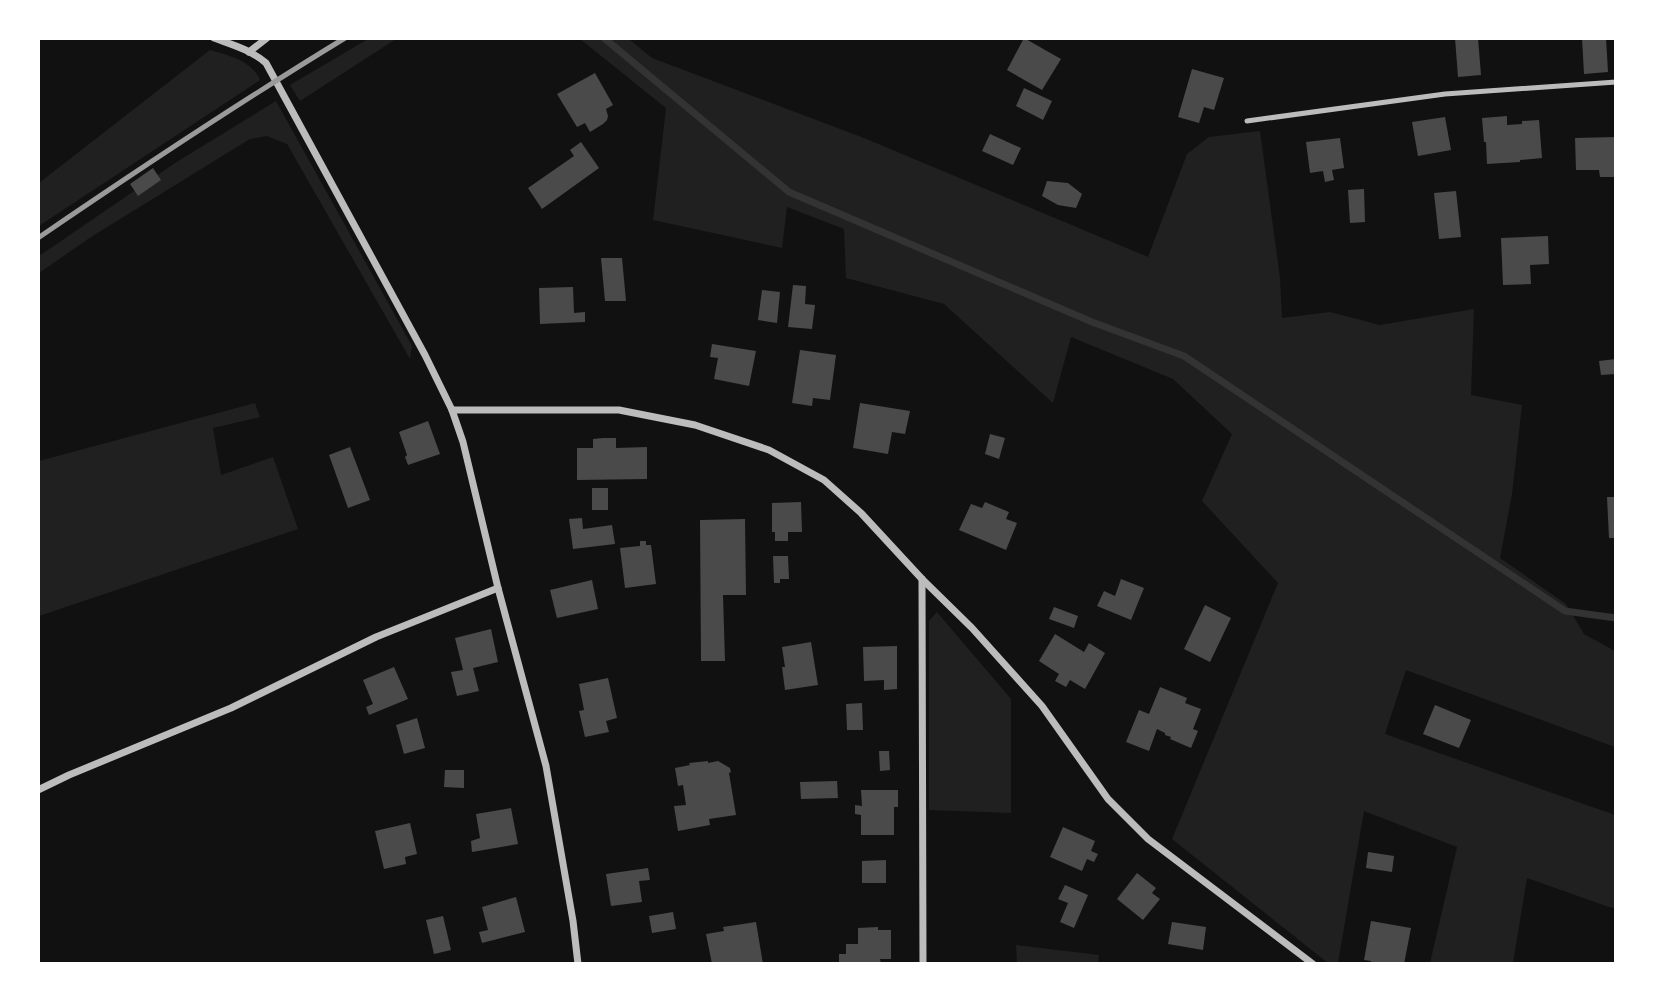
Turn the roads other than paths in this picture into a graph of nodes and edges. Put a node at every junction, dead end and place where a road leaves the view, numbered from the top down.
1 (215, 38) edge
2 (267, 38) edge
3 (249, 52) junction
4 (1615, 82) edge
5 (1247, 121) dead end
6 (452, 410) junction
7 (922, 579) junction
8 (498, 588) junction
9 (38, 790) edge
10 (578, 964) edge
11 (923, 964) edge
12 (1313, 964) edge

1 - 3 street
2 - 3 street
3 - 6 street
4 - 5 lane
6 - 7 street
6 - 8 street
7 - 11 street
7 - 12 street
8 - 9 street
8 - 10 street

